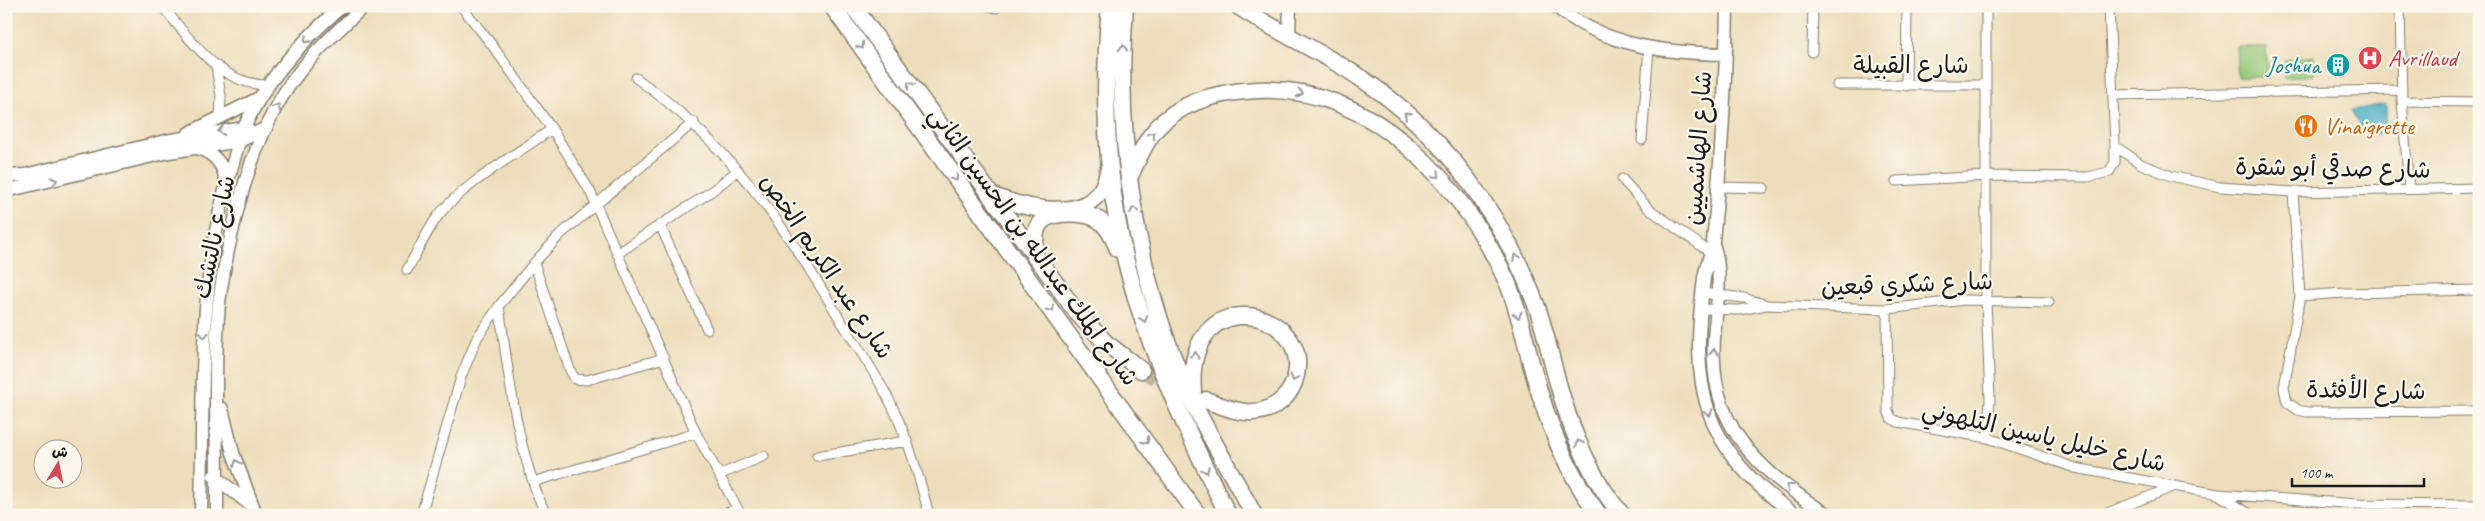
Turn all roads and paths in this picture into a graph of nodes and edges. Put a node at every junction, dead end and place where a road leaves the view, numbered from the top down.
1 (162, 6) edge
2 (342, 6) edge
3 (364, 6) edge
4 (461, 6) edge
5 (832, 6) edge
6 (853, 6) edge
7 (1110, 6) edge
8 (1125, 6) edge
9 (1238, 6) edge
10 (1290, 6) edge
11 (1555, 6) edge
12 (1727, 6) edge
13 (1813, 6) edge
14 (1906, 6) edge
15 (1986, 6) edge
16 (2105, 6) edge
17 (2109, 6) edge
18 (2401, 7) edge
19 (2109, 16) junction
20 (1289, 35) junction
21 (1649, 48) junction
22 (1812, 52) dead end
23 (1726, 54) junction
24 (216, 67) junction
25 (636, 78) dead end
26 (269, 85) junction
27 (1837, 85) dead end
28 (1985, 85) junction
29 (1906, 86) junction
30 (2402, 90) junction
31 (2113, 95) junction
32 (261, 97) junction
33 (2402, 101) junction
34 (2479, 102) edge
35 (220, 118) junction
36 (694, 122) junction
37 (552, 129) junction
38 (251, 137) junction
39 (176, 139) junction
40 (1642, 140) dead end
41 (240, 141) junction
42 (2115, 146) junction
43 (194, 147) junction
44 (1110, 163) junction
45 (6, 169) edge
46 (738, 170) junction
47 (25, 175) junction
48 (6, 176) edge
49 (1987, 176) junction
50 (1129, 178) junction
51 (1622, 179) dead end
52 (1896, 181) dead end
53 (226, 186) junction
54 (1717, 187) junction
55 (23, 188) junction
56 (1764, 188) dead end
57 (2479, 188) edge
58 (2409, 189) junction
59 (6, 191) edge
60 (2293, 192) junction
61 (990, 195) junction
62 (6, 199) edge
63 (597, 204) junction
64 (660, 225) junction
65 (1713, 251) junction
66 (617, 254) junction
67 (1035, 258) junction
68 (534, 263) junction
69 (407, 270) dead end
70 (1129, 273) junction
71 (2479, 290) edge
72 (1703, 293) junction
73 (1718, 295) junction
74 (2300, 296) junction
75 (1986, 300) junction
76 (2049, 302) dead end
77 (1766, 305) junction
78 (498, 306) junction
79 (1701, 309) junction
80 (1887, 309) junction
81 (1717, 310) junction
82 (707, 328) dead end
83 (664, 358) junction
84 (1141, 370) tunnel mouth
85 (217, 391) junction
86 (1200, 402) junction
87 (2479, 410) edge
88 (696, 433) junction
89 (1988, 438) junction
90 (907, 441) junction
91 (764, 456) dead end
92 (817, 456) dead end
93 (1590, 465) junction
94 (202, 466) junction
95 (1569, 468) junction
96 (719, 475) junction
97 (218, 478) junction
98 (533, 482) junction
99 (2173, 486) junction
100 (2218, 494) junction
101 (2479, 505) edge
102 (257, 512) edge
103 (740, 512) edge
104 (201, 515) edge
105 (217, 515) edge
106 (421, 515) edge
107 (546, 515) edge
108 (721, 515) edge
109 (929, 515) edge
110 (1198, 515) edge
111 (1228, 515) edge
112 (1254, 515) edge
113 (1599, 515) edge
114 (1622, 515) edge
115 (1796, 515) edge
116 (1829, 515) edge
117 (2102, 515) edge
118 (2251, 515) edge

1 - 24 street
2 -> 26 street, شارع نالتشك
38 -> 3 street, شارع نالتشك
4 - 37 street
5 -> 110 highway, شارع الملك عبدالله بن الحسين الثاني
61 -> 6 highway, شارع الملك عبدالله بن الحسين الثاني
7 - 44 highway
50 -> 8 highway
9 - 20 highway
10 - 20 street
11 - 21 street
12 - 23 street, شارع الهاشميين
13 - 22 street
14 - 29 street
15 - 28 street, شارع القبيلة
16 - 19 street
17 - 19 street
18 - 30 street
19 - 31 street
93 -> 20 highway
21 - 23 street
21 - 40 street
23 - 54 street, شارع الهاشميين
24 - 26 street
24 - 35 street
25 - 36 street, شارع عبد الكريم الخص
26 - 32 street, شارع نالتشك
27 - 29 street, شارع القبيلة
28 - 29 street, شارع القبيلة
28 - 49 street, شارع القبيلة
30 - 31 street
30 - 33 street
31 - 42 street
32 - 35 street
32 - 38 street, شارع نالتشك
33 - 34 street
33 - 58 street
35 - 39 street
36 - 46 street, شارع عبد الكريم الخص
36 - 63 street
37 - 63 street
37 - 69 street
38 -> 39 street
38 - 41 street, شارع نالتشك
38 - 85 street, شارع نالتشك
39 - 47 street
41 - 43 street
41 - 53 street, شارع نالتشك
42 - 49 street
42 - 60 street, شارع صدقي أبو شقرة
43 - 53 street
55 -> 43 street
44 - 61 highway
44 - 70 highway
45 - 47 street
46 - 64 street
46 - 90 street, شارع عبد الكريم الخص
47 - 48 street
49 - 52 street
49 - 75 street, شارع القبيلة
86 -> 50 highway
50 -> 95 highway
51 - 65 street
53 -> 94 street, شارع نالتشك
54 - 56 street
54 - 65 street, شارع الهاشميين
55 - 59 street
55 - 62 street
57 - 58 street, شارع صدقي أبو شقرة
58 - 60 street, شارع صدقي أبو شقرة
60 - 74 street, شارع الأفئدة
61 - 67 highway, شارع الملك عبدالله بن الحسين الثاني
63 - 66 street
63 - 68 street
64 - 66 street
64 - 82 street
65 - 72 street, شارع الهاشميين
65 - 73 street, شارع الهاشميين
66 - 83 street
67 - 70 highway
67 - 84 highway, شارع الملك عبدالله بن الحسين الثاني
68 - 78 street
68 - 83 street
70 -> 111 highway
71 - 74 street
72 - 73 street, شارع شكري قبعين
72 - 79 street, شارع الهاشميين
73 - 77 street, شارع شكري قبعين
73 - 81 street, شارع الهاشميين
74 - 87 street, شارع الأفئدة
75 - 76 street, شارع شكري قبعين
75 - 80 street, شارع شكري قبعين
75 - 89 street, شارع القبيلة
77 - 80 street, شارع شكري قبعين
77 - 81 street, شارع شكري قبعين
78 - 98 street
78 - 106 street
79 - 81 street, شارع شكري قبعين
79 -> 115 street, شارع الهاشميين
80 - 89 street, شارع خليل ياسين التلهوني
116 -> 81 street, شارع الهاشميين
83 - 88 street
85 - 97 street, شارع نالتشك
102 -> 85 street
86 -> 86 highway
86 - 112 highway
88 - 96 street
88 - 98 street
89 - 99 street, شارع خليل ياسين التلهوني
90 - 92 street
90 - 109 street, شارع عبد الكريم الخص
91 - 96 street
93 - 95 highway
93 - 114 highway
94 - 97 street
94 - 104 street, شارع نالتشك
95 - 113 highway
96 - 103 street
97 - 102 street
97 - 105 street, شارع نالتشك
98 - 107 street
99 - 100 street, شارع خليل ياسين التلهوني
99 - 117 street
100 - 101 street, شارع خليل ياسين التلهوني
100 - 118 street
103 - 108 street

